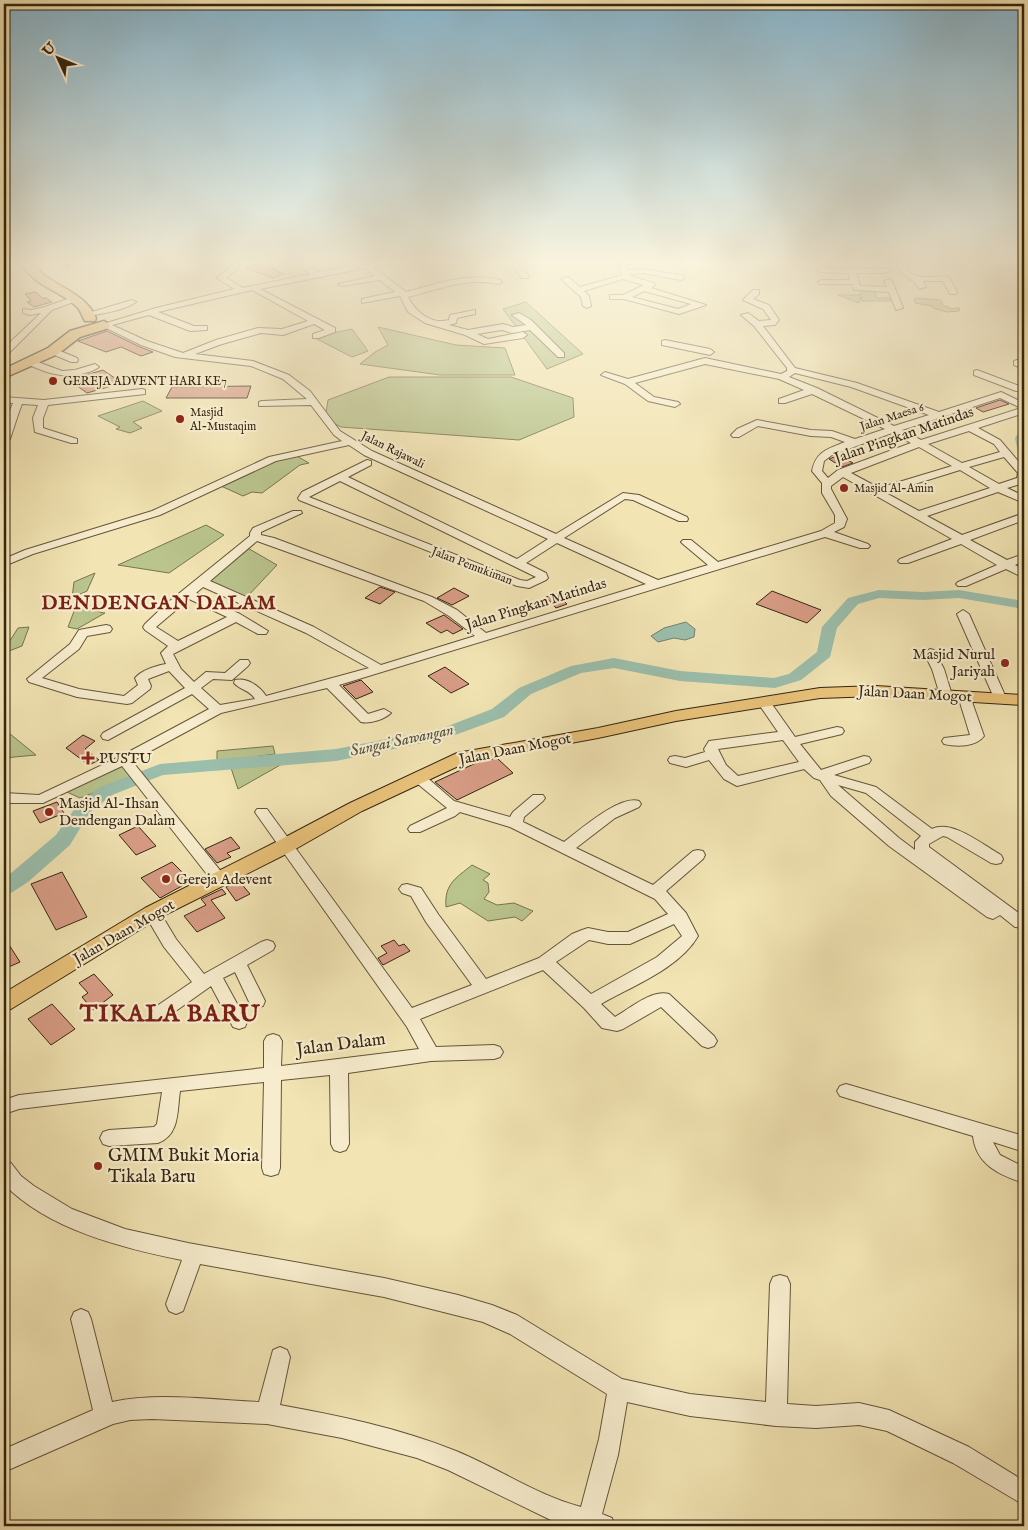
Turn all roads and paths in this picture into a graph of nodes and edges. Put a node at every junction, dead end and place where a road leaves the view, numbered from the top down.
1 (25, 333) edge
2 (79, 333) edge
3 (123, 333) edge
4 (249, 333) edge
5 (323, 333) edge
6 (468, 333) edge
7 (525, 333) edge
8 (538, 333) edge
9 (765, 333) edge
10 (74, 335) junction
11 (316, 336) dead end
12 (487, 342) junction
13 (665, 342) dead end
14 (497, 347) dead end
15 (52, 351) junction
16 (4, 353) edge
17 (182, 356) junction
18 (562, 356) dead end
19 (74, 360) dead end
20 (705, 361) junction
21 (30, 362) junction
22 (95, 368) dead end
23 (4, 370) edge
24 (792, 370) junction
25 (977, 373) dead end
26 (4, 374) edge
27 (605, 374) dead end
28 (782, 377) junction
29 (628, 382) junction
30 (1021, 388) edge
31 (814, 390) junction
32 (142, 392) dead end
33 (1001, 395) junction
34 (4, 400) edge
35 (18, 402) junction
36 (313, 402) junction
37 (782, 402) dead end
38 (44, 403) junction
39 (262, 404) dead end
40 (674, 404) dead end
41 (1024, 406) edge
42 (1024, 410) edge
43 (938, 415) junction
44 (971, 428) junction
45 (893, 430) junction
46 (736, 435) dead end
47 (7, 437) dead end
48 (74, 441) dead end
49 (350, 442) junction
50 (854, 442) junction
51 (921, 444) junction
52 (1006, 452) junction
53 (368, 464) dead end
54 (961, 466) junction
55 (842, 472) junction
56 (340, 477) junction
57 (827, 483) junction
58 (998, 488) junction
59 (878, 492) junction
60 (1024, 500) edge
61 (297, 513) dead end
62 (919, 515) junction
63 (1024, 516) edge
64 (683, 519) dead end
65 (825, 533) junction
66 (256, 537) junction
67 (556, 538) junction
68 (960, 538) junction
69 (687, 542) dead end
70 (864, 546) dead end
71 (1024, 557) edge
72 (904, 561) dead end
73 (514, 562) junction
74 (4, 563) edge
75 (1006, 564) junction
76 (716, 566) junction
77 (1024, 575) edge
78 (203, 582) junction
79 (656, 584) junction
80 (962, 584) dead end
81 (188, 594) junction
82 (963, 614) dead end
83 (236, 617) junction
84 (106, 629) dead end
85 (262, 631) dead end
86 (484, 637) junction
87 (177, 646) junction
88 (930, 653) dead end
89 (244, 663) dead end
90 (173, 666) junction
91 (380, 668) junction
92 (240, 683) dead end
93 (330, 684) junction
94 (194, 688) junction
95 (946, 695) junction
96 (964, 696) junction
97 (1001, 700) junction
98 (1024, 700) edge
99 (263, 701) junction
100 (764, 703) junction
101 (217, 710) junction
102 (384, 713) dead end
103 (838, 731) dead end
104 (108, 736) dead end
105 (789, 738) junction
106 (949, 741) dead end
107 (712, 754) junction
108 (675, 760) dead end
109 (864, 760) dead end
110 (127, 764) junction
111 (808, 764) junction
112 (822, 776) junction
113 (418, 777) junction
114 (538, 798) dead end
115 (10, 799) edge
116 (634, 804) dead end
117 (457, 807) junction
118 (4, 810) edge
119 (262, 812) dead end
120 (515, 824) junction
121 (415, 829) dead end
122 (931, 836) junction
123 (285, 846) junction
124 (566, 848) junction
125 (698, 855) dead end
126 (996, 859) dead end
127 (218, 878) junction
128 (407, 889) dead end
129 (655, 892) junction
130 (152, 913) junction
131 (993, 913) dead end
132 (680, 917) junction
133 (1021, 923) dead end
134 (267, 946) dead end
135 (238, 962) junction
136 (545, 962) junction
137 (209, 980) junction
138 (483, 988) junction
139 (257, 1001) dead end
140 (4, 1003) edge
141 (590, 1003) junction
142 (156, 1015) dead end
143 (408, 1017) junction
144 (240, 1022) dead end
145 (272, 1041) dead end
146 (708, 1041) dead end
147 (494, 1052) dead end
148 (432, 1054) junction
149 (339, 1067) junction
150 (271, 1074) junction
151 (172, 1084) junction
152 (846, 1091) dead end
153 (4, 1107) edge
154 (982, 1130) junction
155 (109, 1138) dead end
156 (340, 1144) dead end
157 (1024, 1144) edge
158 (271, 1168) dead end
159 (1024, 1175) edge
160 (6, 1176) edge
161 (194, 1253) junction
162 (780, 1284) dead end
163 (176, 1304) dead end
164 (81, 1319) dead end
165 (280, 1357) dead end
166 (618, 1389) junction
167 (267, 1414) junction
168 (776, 1415) junction
169 (105, 1416) junction
170 (5, 1458) edge
171 (1024, 1494) edge
172 (596, 1523) edge

1 - 16 street
2 - 10 highway
3 - 17 street, Jalan Rajawali
4 - 17 street
5 - 11 street
6 - 12 street
7 - 12 street
8 - 18 street
9 - 24 street
10 - 15 highway
10 - 23 highway
12 - 14 street
13 - 20 street
15 - 19 street
15 - 21 highway
17 - 36 street, Jalan Rajawali
20 - 28 street
20 - 29 street
21 - 22 street
21 - 26 highway
24 - 28 street
24 - 43 street
25 - 30 street, Jalan Maesa 6
27 - 29 street
28 - 31 street
29 - 40 street
30 - 33 street, Jalan Maesa 6
31 - 37 street
31 - 45 street
32 - 38 street
33 - 41 street
33 - 43 street, Jalan Maesa 6
34 - 35 street
35 - 38 street
35 - 47 street
36 - 39 street
36 - 49 street, Jalan Rajawali
38 - 48 street
42 - 44 street, Jalan Pingkan Matindas
43 - 45 street, Jalan Maesa 6
44 - 51 street, Jalan Pingkan Matindas
44 - 52 street
45 - 50 street, Jalan Maesa 6
45 - 51 street
46 - 50 street
49 - 67 street, Jalan Rajawali
49 - 74 street
50 - 57 street, Jalan Maesa 6
51 - 54 street
51 - 55 street, Jalan Pingkan Matindas
52 - 54 street
52 - 58 street
53 - 56 street
54 - 58 street
54 - 59 street
55 - 57 street, Jalan Pingkan Matindas
55 - 59 street
56 - 73 street, Jalan Pemukiman
56 - 73 street, Jalan Pemukiman
57 - 65 street, Jalan Pingkan Matindas
58 - 60 street
58 - 62 street
59 - 62 street
61 - 66 street
62 - 68 street
63 - 68 street
64 - 67 street
65 - 70 street
65 - 76 street, Jalan Pingkan Matindas
66 - 78 street
66 - 86 street
67 - 73 street
67 - 79 street, Jalan Rajawali
68 - 72 street
68 - 75 street
69 - 76 street
71 - 75 street
75 - 77 street
75 - 80 street
76 - 79 street, Jalan Pingkan Matindas
78 - 81 street
78 - 91 street
79 - 86 street, Jalan Pingkan Matindas
81 - 83 street
81 - 87 street
82 - 97 street
83 - 85 street
83 - 87 street
84 - 90 street
86 - 91 street, Jalan Pingkan Matindas
87 - 90 street
88 - 95 street
89 - 94 street
90 - 94 street
91 - 93 street, Jalan Pingkan Matindas
92 - 99 street
93 - 99 street, Jalan Pingkan Matindas
93 - 102 street
94 - 101 street
94 - 104 street
95 - 96 main road, Jalan Daan Mogot
95 - 100 main road, Jalan Daan Mogot
96 - 97 main road, Jalan Daan Mogot
96 - 106 street
97 - 98 main road, Jalan Daan Mogot
99 - 101 street, Jalan Pingkan Matindas
100 - 105 street
100 - 113 main road, Jalan Daan Mogot
101 - 110 street, Jalan Pingkan Matindas
103 - 105 street
105 - 107 street
105 - 111 street
107 - 108 street
107 - 111 street
109 - 112 street
110 - 115 street, Jalan Pingkan Matindas
110 - 127 street
111 - 112 street
112 - 122 street
112 - 131 street
113 - 117 street
113 - 123 main road, Jalan Daan Mogot
114 - 120 street
115 - 118 street
116 - 124 street
117 - 120 street
117 - 121 street
119 - 123 street
120 - 124 street
122 - 126 street
122 - 133 street
123 - 127 main road, Jalan Daan Mogot
123 - 143 street
124 - 129 street
125 - 129 street
127 - 130 main road, Jalan Daan Mogot
128 - 138 street
129 - 132 street
130 - 137 street
130 - 140 main road, Jalan Daan Mogot
132 - 136 street
132 - 141 street
134 - 135 street
135 - 137 street
135 - 139 street
136 - 138 street
136 - 141 street
137 - 142 street
137 - 144 street
138 - 143 street
141 - 146 street
143 - 148 street
145 - 150 street
147 - 148 street, Jalan Dalam
148 - 149 street, Jalan Dalam
149 - 150 street, Jalan Dalam
149 - 156 street
150 - 151 street, Jalan Dalam
150 - 158 street
151 - 153 street, Jalan Dalam
151 - 155 street
152 - 154 street
154 - 157 street
154 - 159 street
160 - 161 street
161 - 163 street
161 - 166 street
162 - 168 street
164 - 169 street
165 - 167 street
166 - 168 street
166 - 172 street
167 - 169 street
167 - 172 street
168 - 171 street
169 - 170 street

